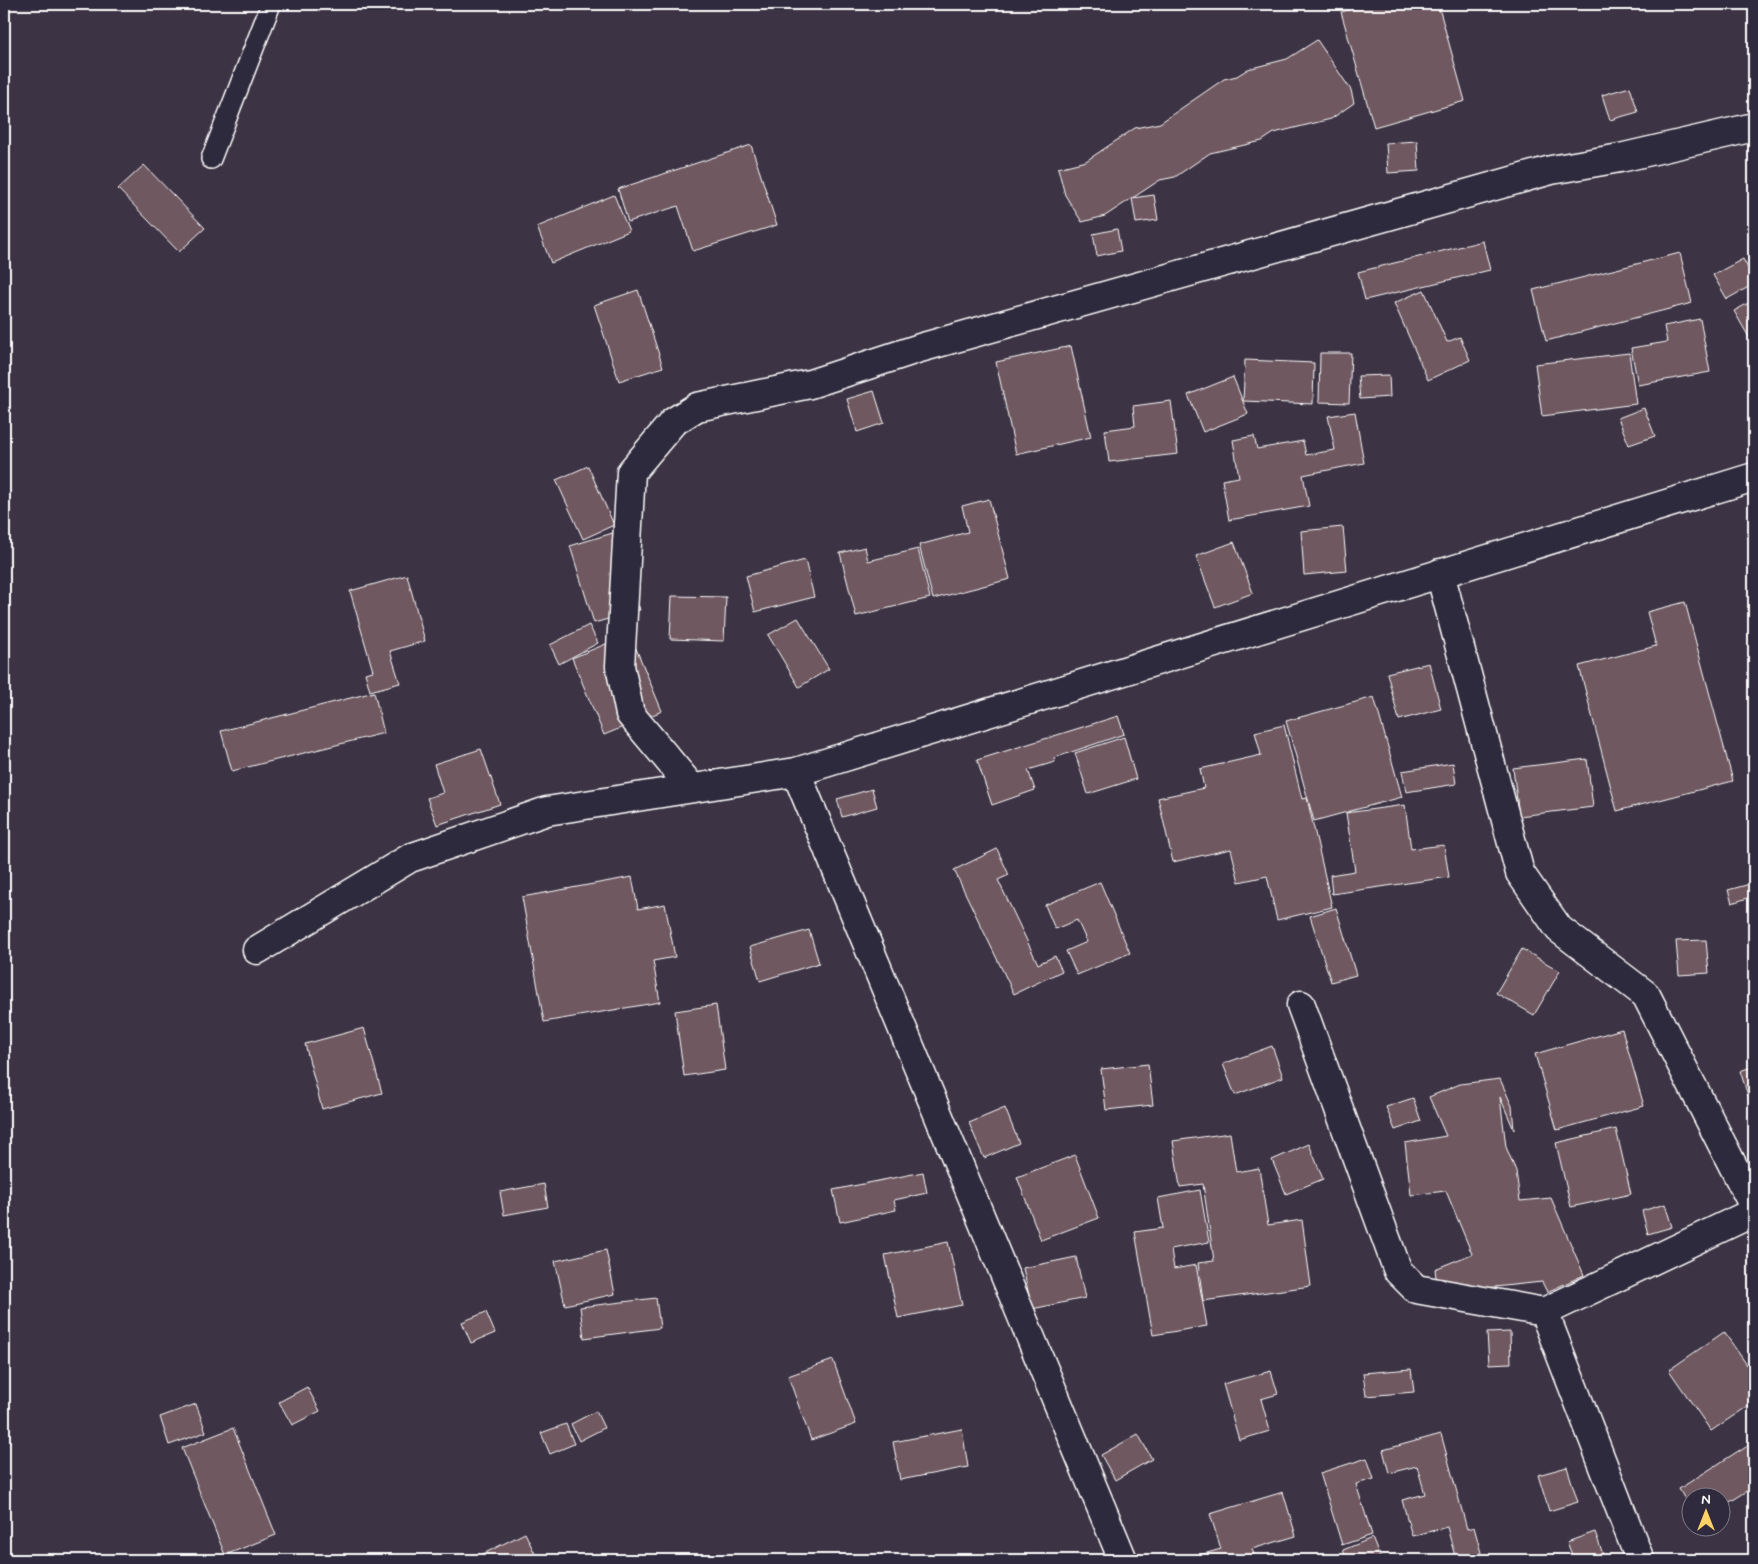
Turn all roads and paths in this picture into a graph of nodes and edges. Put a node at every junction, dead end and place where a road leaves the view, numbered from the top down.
1 (271, 4) edge
2 (1754, 127) edge
3 (211, 159) dead end
4 (1754, 477) edge
5 (1440, 574) junction
6 (796, 772) junction
7 (692, 788) junction
8 (257, 950) dead end
9 (1301, 1005) dead end
10 (1754, 1207) edge
11 (1754, 1212) edge
12 (1544, 1312) junction
13 (1123, 1560) edge
14 (1640, 1560) edge

1 - 3 lane
2 - 7 street
4 - 5 street
5 - 6 street
5 - 10 street
6 - 7 street
6 - 13 street
7 - 8 street
9 - 12 street
11 - 12 street
12 - 14 street

